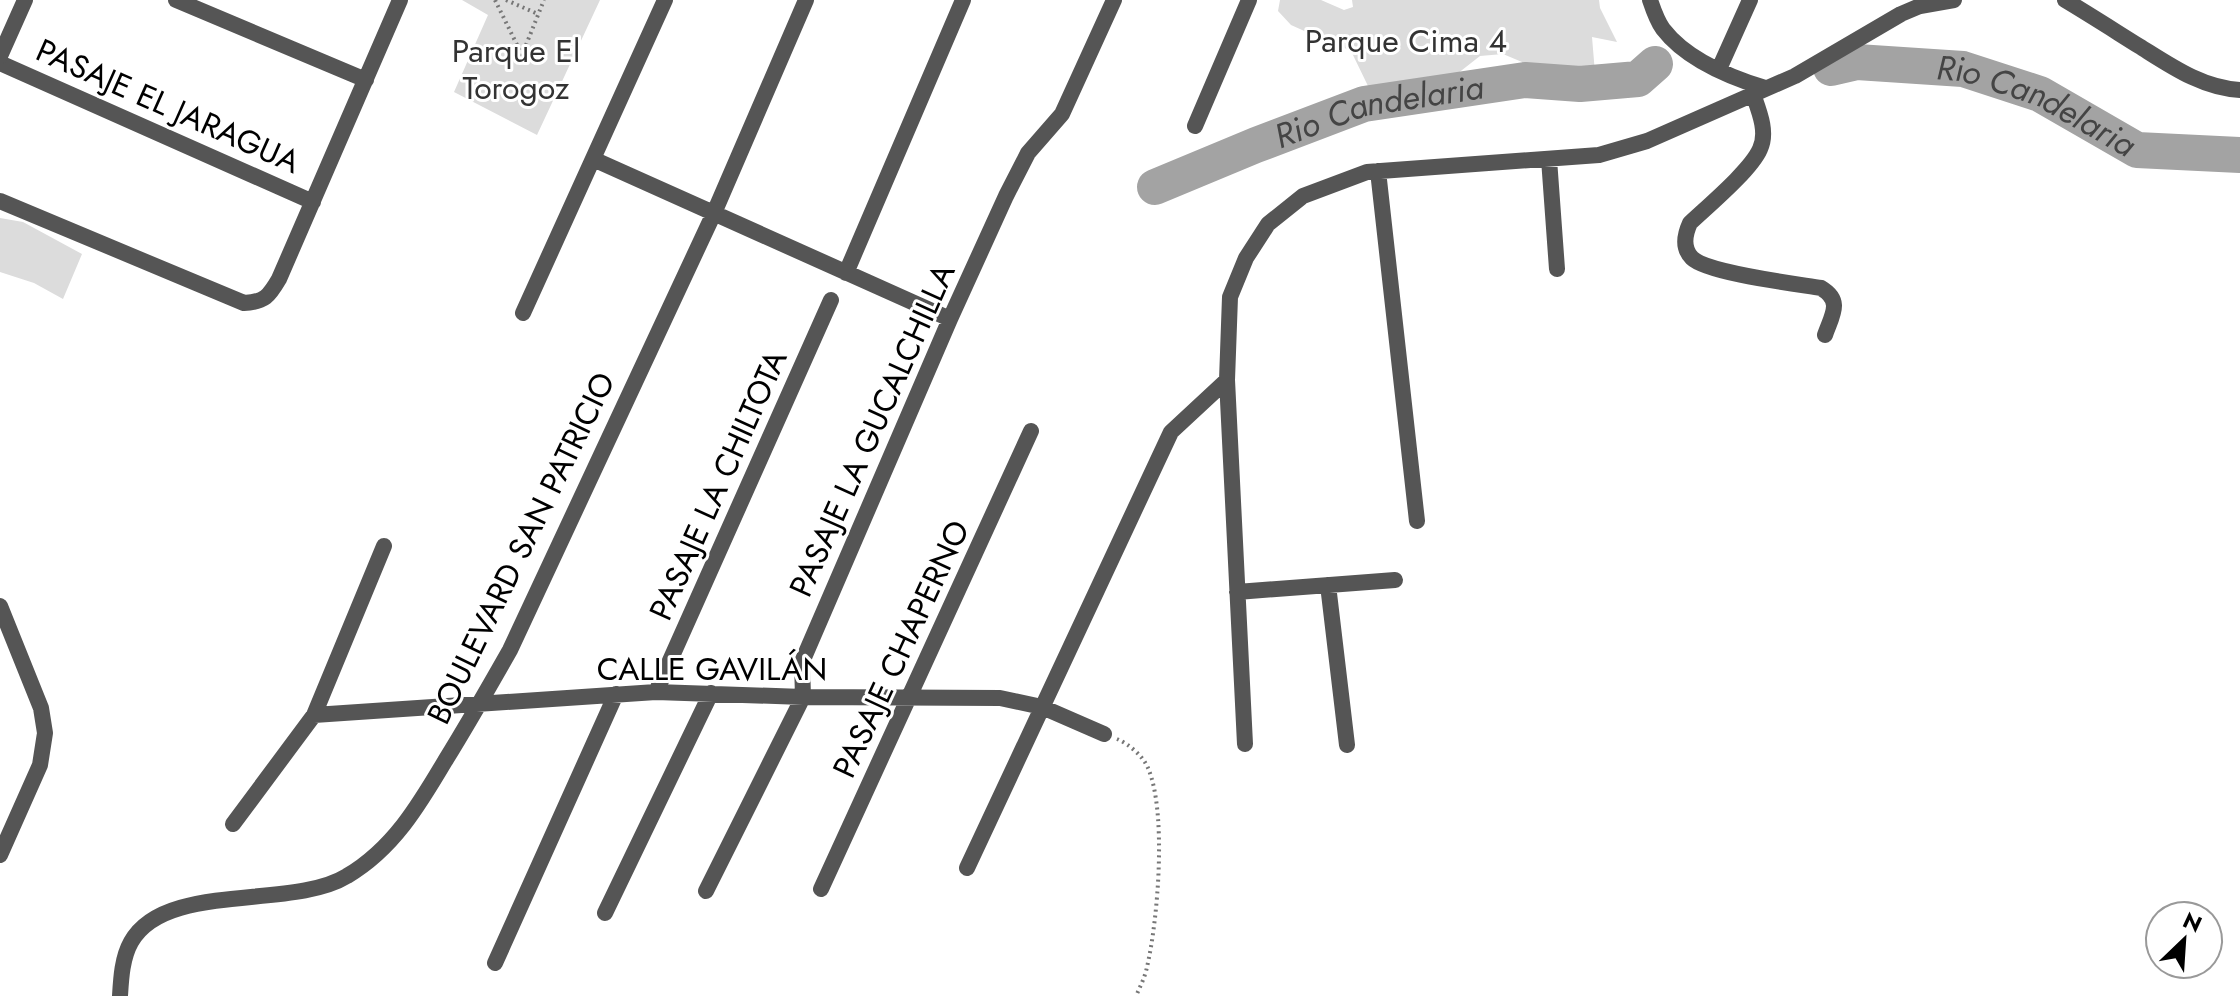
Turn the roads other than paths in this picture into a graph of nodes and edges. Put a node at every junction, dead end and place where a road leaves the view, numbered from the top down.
1 (25, 0) edge
2 (176, 0) edge
3 (400, 0) edge
4 (665, 0) edge
5 (806, 0) edge
6 (963, 0) edge
7 (1114, 0) edge
8 (1650, 0) edge
9 (1750, 0) edge
10 (1954, 0) edge
11 (2065, 0) edge
12 (1245, 1) edge
13 (0, 56) edge
14 (0, 63) edge
15 (1719, 69) junction
16 (366, 80) junction
17 (2240, 90) edge
18 (1759, 91) junction
19 (1195, 126) dead end
20 (593, 159) junction
21 (1549, 159) junction
22 (1378, 171) junction
23 (0, 201) edge
24 (313, 202) junction
25 (714, 213) junction
26 (1557, 269) dead end
27 (846, 273) junction
28 (831, 300) dead end
29 (523, 313) dead end
30 (950, 319) junction
31 (1825, 335) dead end
32 (1227, 380) junction
33 (1031, 431) dead end
34 (1417, 521) dead end
35 (384, 546) dead end
36 (1395, 580) dead end
37 (1328, 585) junction
38 (1237, 592) junction
39 (0, 606) edge
40 (656, 692) junction
41 (711, 693) junction
42 (616, 694) junction
43 (803, 697) junction
44 (909, 698) junction
45 (480, 704) junction
46 (1042, 707) junction
47 (314, 715) junction
48 (1104, 734) road end
49 (1245, 744) dead end
50 (1347, 745) dead end
51 (233, 824) dead end
52 (0, 855) edge
53 (967, 868) dead end
54 (821, 889) dead end
55 (706, 891) dead end
56 (605, 913) dead end
57 (495, 963) dead end
58 (120, 996) edge

1 - 13 street
2 - 16 street
3 - 16 street
4 - 20 street
5 - 25 street, BOULEVARD SAN PATRICIO
6 - 27 street
7 - 30 street, PASAJE LA GUCALCHILLA
8 - 15 street
9 - 15 street
10 - 18 street
11 - 17 street
12 - 19 street
14 - 24 street, PASAJE EL JARAGUA
15 - 18 street
16 - 24 street
18 - 21 street
18 - 31 street
20 - 25 street
20 - 29 street
21 - 22 street
21 - 26 street
22 - 32 street
22 - 34 street
23 - 24 street
25 - 27 street
25 - 45 street, BOULEVARD SAN PATRICIO
27 - 30 street
28 - 40 street, PASAJE LA CHILTOTA
30 - 43 street, PASAJE LA GUCALCHILLA
32 - 38 street
32 - 46 street
33 - 44 street, PASAJE CHAPERNO
35 - 47 street
36 - 37 street
37 - 38 street
37 - 50 street
38 - 49 street
39 - 52 street
40 - 41 street, CALLE GAVILÁN
40 - 42 street, CALLE GAVILÁN
41 - 43 street, CALLE GAVILÁN
41 - 56 street
42 - 45 street, CALLE GAVILÁN
42 - 57 street
43 - 44 street, CALLE GAVILÁN
43 - 55 street, PASAJE LA GUCALCHILLA
44 - 46 street, CALLE GAVILÁN
44 - 54 street, PASAJE CHAPERNO
45 - 47 street, CALLE GAVILÁN
45 - 58 street, BOULEVARD SAN PATRICIO
46 - 48 street, CALLE GAVILÁN
46 - 53 street
47 - 51 street

